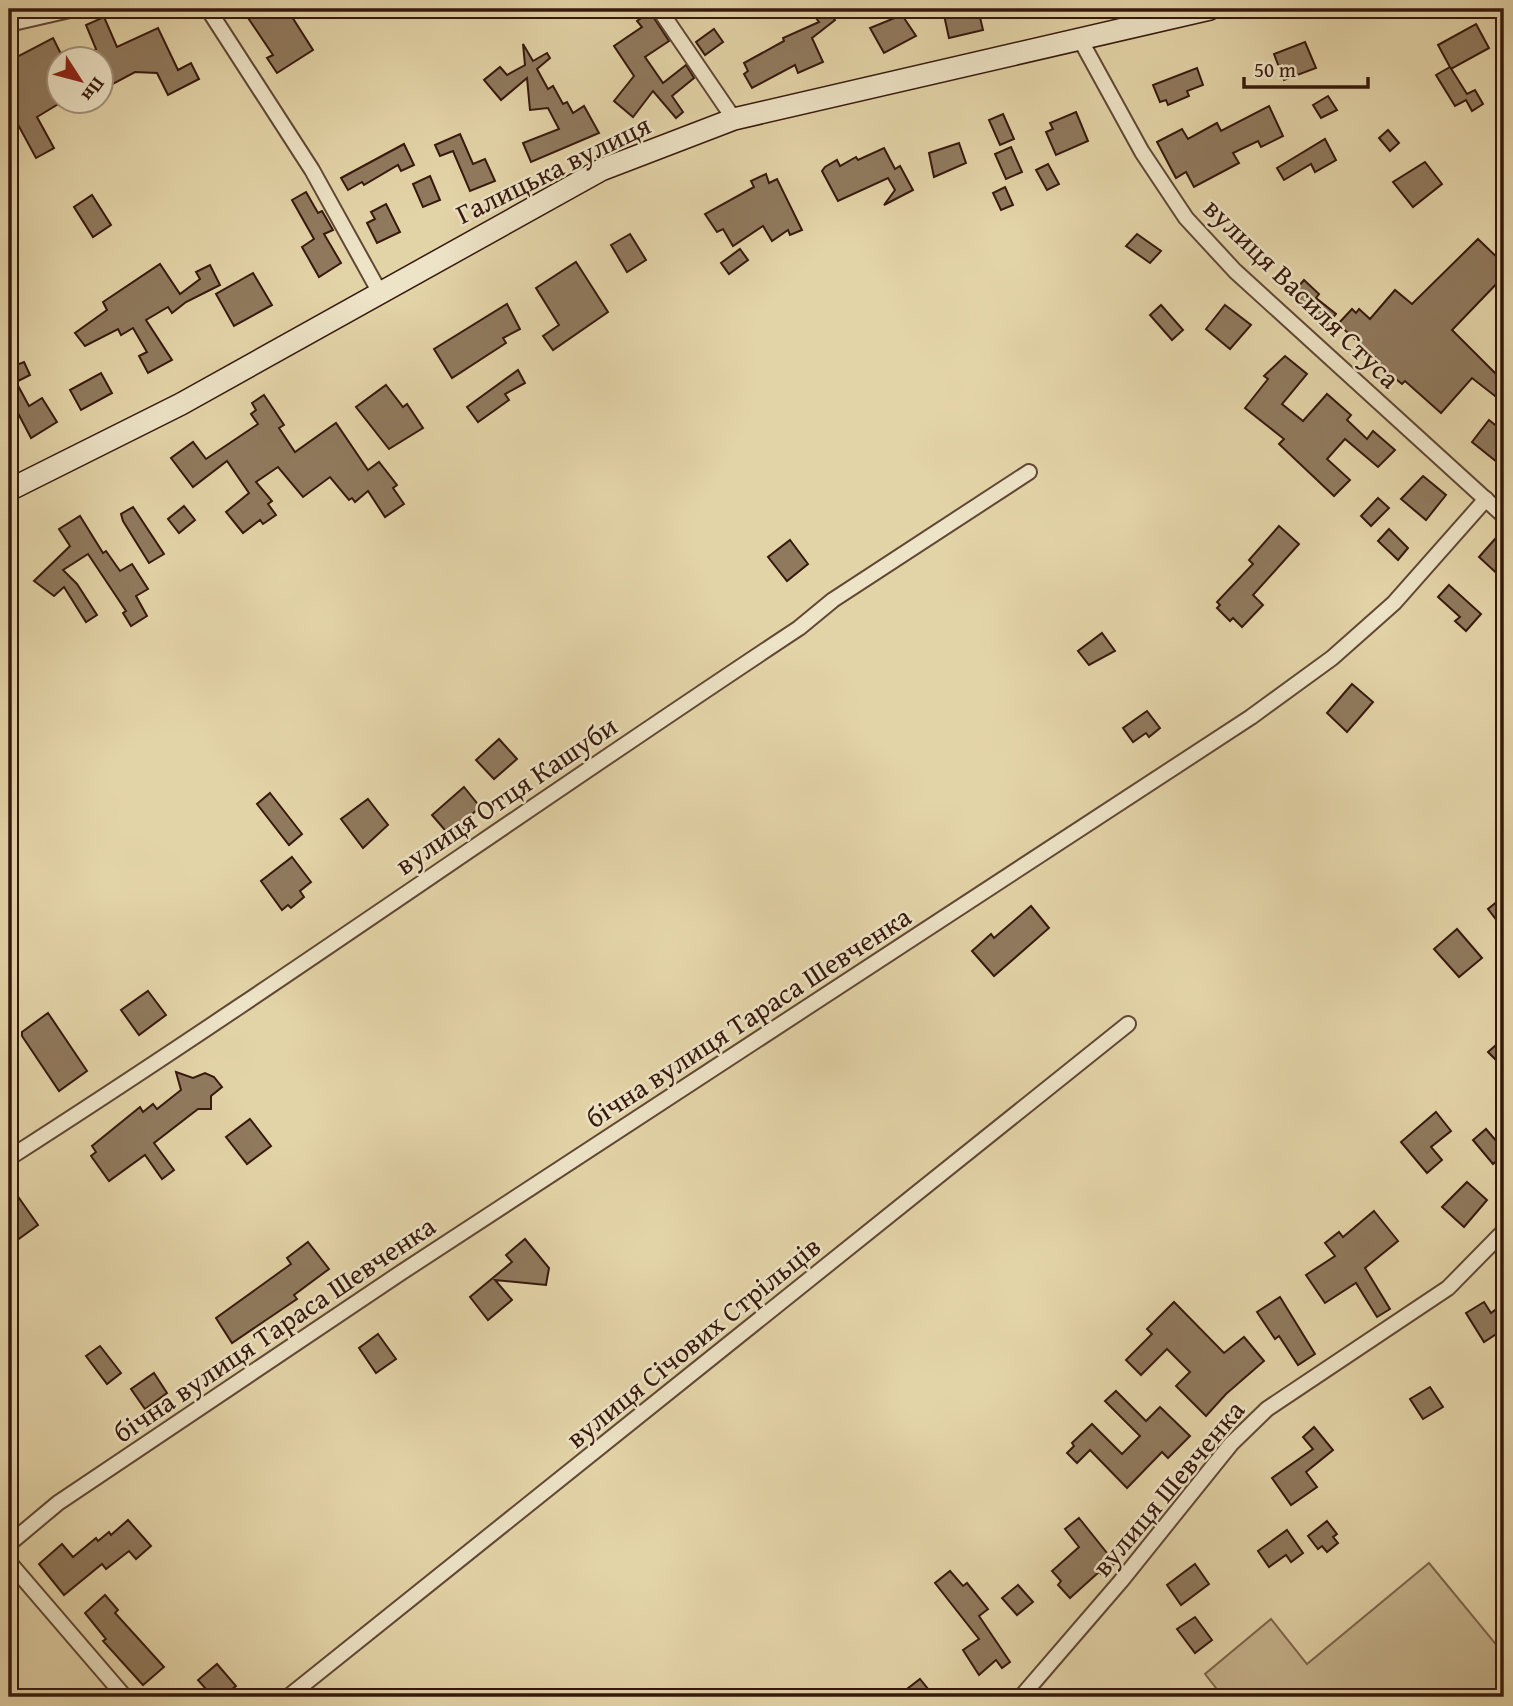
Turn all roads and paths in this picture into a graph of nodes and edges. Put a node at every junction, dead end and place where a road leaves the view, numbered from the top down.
1 (74, 9) edge
2 (208, 9) edge
3 (659, 9) edge
4 (1210, 9) edge
5 (9, 24) edge
6 (1081, 41) junction
7 (734, 120) junction
8 (380, 291) junction
9 (1029, 472) dead end
10 (9, 490) edge
11 (1486, 499) junction
12 (1504, 516) edge
13 (1128, 1024) dead end
14 (9, 1158) edge
15 (1504, 1231) edge
16 (9, 1544) edge
17 (9, 1562) edge
18 (125, 1697) edge
19 (288, 1697) edge
20 (1021, 1697) edge

1 - 5 street
2 - 8 street
3 - 7 street
4 - 6 street, Галицька вулиця
6 - 7 street, Галицька вулиця
6 - 11 street, вулиця Василя Стуса
7 - 8 street, Галицька вулиця
8 - 10 street, Галицька вулиця
9 - 14 street, вулиця Отця Кашуби
11 - 12 street, вулиця Василя Стуса
11 - 16 street, бічна вулиця Тараса Шевченка
13 - 19 street, вулиця Січових Стрільців
15 - 20 street, вулиця Шевченка
17 - 18 street

